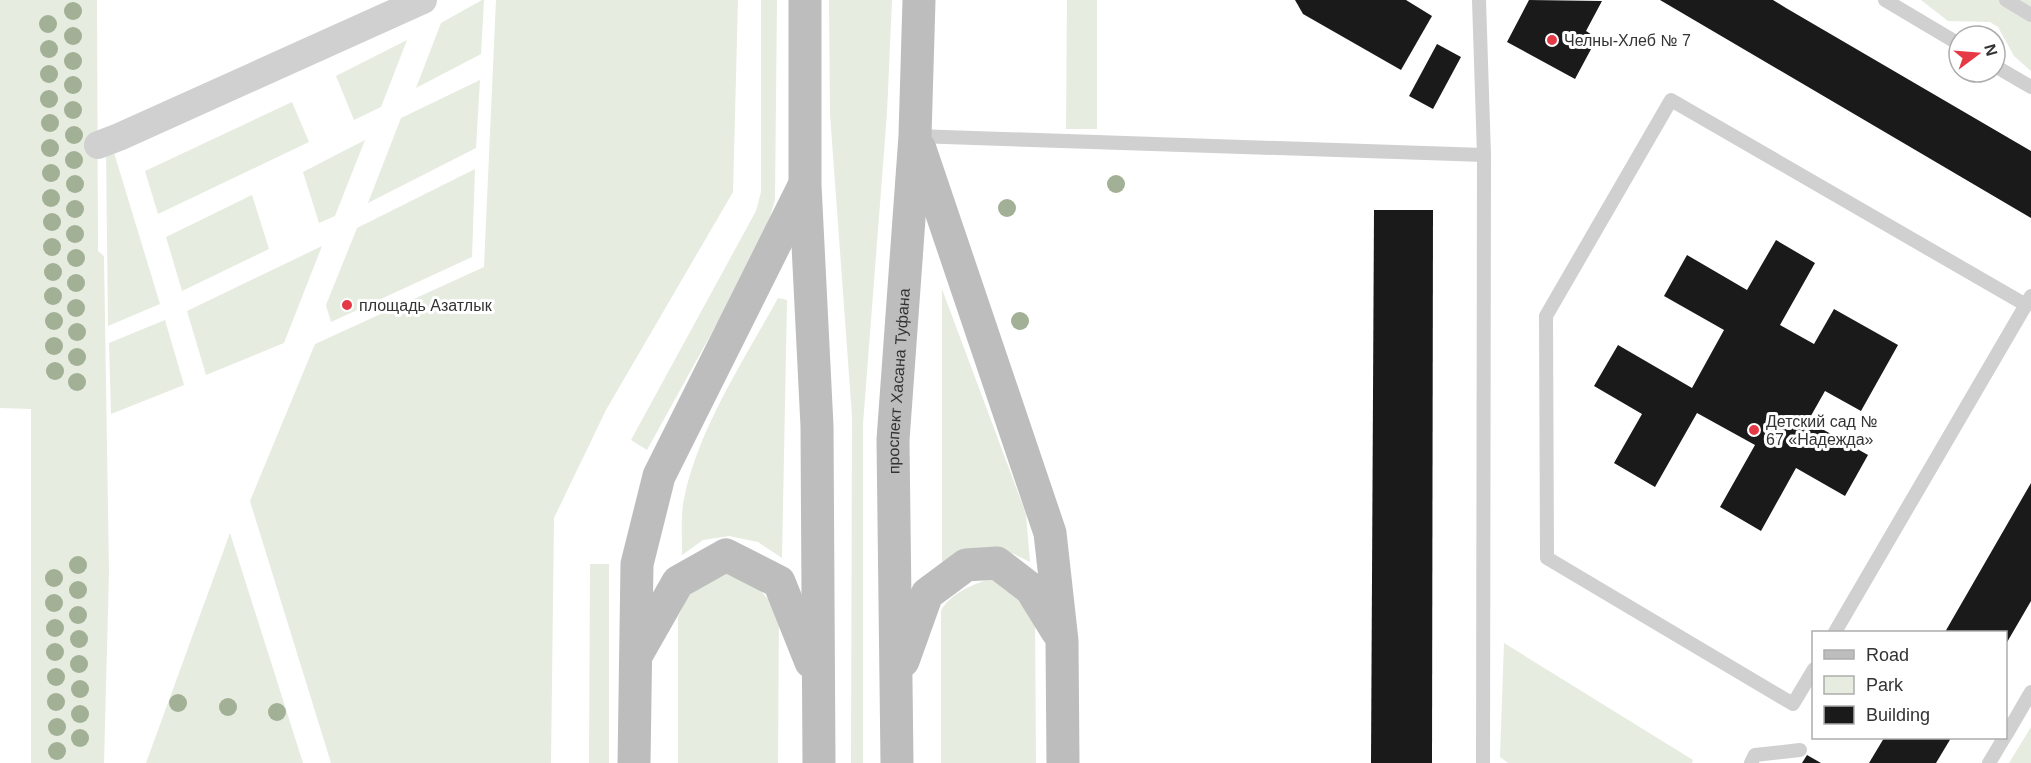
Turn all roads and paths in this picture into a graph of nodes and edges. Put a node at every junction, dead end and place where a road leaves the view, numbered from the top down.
1 (423, 0) edge
2 (805, 0) edge
3 (919, 0) edge
4 (1479, 0) edge
5 (1885, 0) edge
6 (2006, 0) edge
7 (2031, 15) edge
8 (1947, 37) edge
9 (2007, 73) edge
10 (2031, 87) edge
11 (915, 136) junction
12 (98, 145) dead end
13 (1484, 155) junction
14 (805, 185) junction
15 (2028, 300) edge
16 (1836, 631) edge
17 (1062, 641) junction
18 (635, 659) junction
19 (1812, 672) edge
20 (817, 680) junction
21 (896, 681) junction
22 (2031, 692) edge
23 (2007, 733) edge
24 (2003, 739) edge
25 (1800, 750) dead end
26 (634, 763) edge
27 (819, 763) edge
28 (897, 763) edge
29 (1064, 763) edge
30 (1484, 763) edge
31 (1752, 763) edge
32 (1989, 763) edge

1 - 12 street
2 - 14 main road
3 - 11 main road, проспект Хасана Туфана
4 - 13 lane
5 - 8 lane
6 - 7 lane
9 - 10 lane
11 - 13 lane
11 - 17 main road
11 - 21 main road, проспект Хасана Туфана
13 - 30 lane
14 - 18 main road
14 - 20 main road
15 - 16 lane
15 - 19 lane
17 - 21 main road
17 - 29 main road
18 - 20 main road
18 - 26 main road
20 - 27 main road
21 - 28 main road, проспект Хасана Туфана
22 - 23 lane
24 - 32 lane
25 - 31 lane

